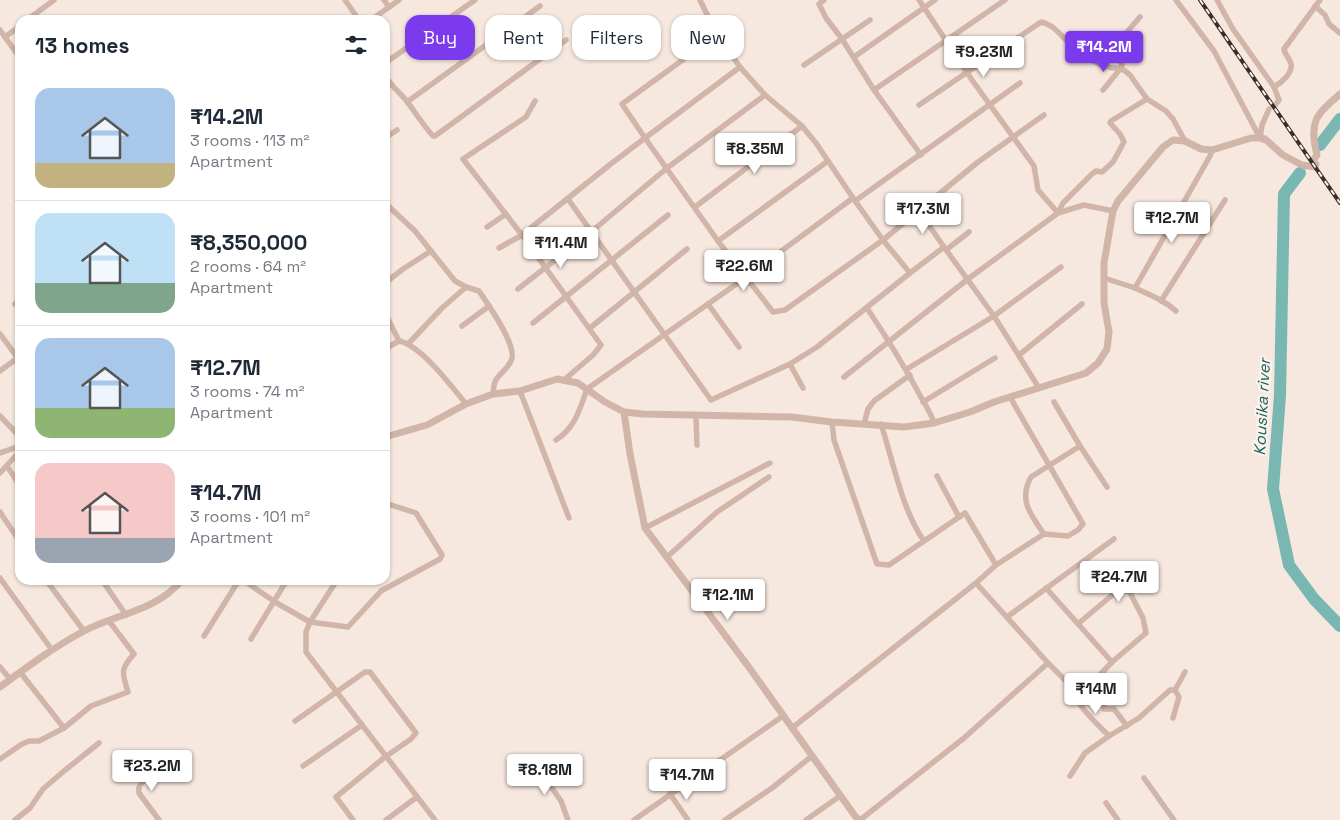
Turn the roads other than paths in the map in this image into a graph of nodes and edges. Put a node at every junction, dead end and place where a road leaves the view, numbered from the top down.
1 (54, 0) edge
2 (345, 0) edge
3 (384, 0) edge
4 (399, 0) edge
5 (475, 0) edge
6 (700, 0) edge
7 (824, 0) edge
8 (918, 0) edge
9 (935, 0) edge
10 (1005, 0) edge
11 (1176, 0) edge
12 (1216, 0) edge
13 (1320, 0) edge
14 (540, 6) dead end
15 (1315, 6) junction
16 (388, 7) junction
17 (923, 8) junction
18 (34, 15) edge
19 (356, 15) edge
20 (378, 15) edge
21 (707, 15) edge
22 (1140, 17) dead end
23 (870, 20) dead end
24 (0, 30) edge
25 (15, 30) edge
26 (1340, 33) edge
27 (5, 37) junction
28 (842, 39) junction
29 (566, 40) dead end
30 (946, 40) junction
31 (15, 51) edge
32 (854, 57) junction
33 (390, 60) edge
34 (683, 60) edge
35 (735, 60) edge
36 (804, 65) dead end
37 (740, 67) junction
38 (1121, 68) junction
39 (967, 72) junction
40 (390, 84) edge
41 (1020, 84) dead end
42 (1274, 87) junction
43 (874, 90) junction
44 (1103, 90) dead end
45 (1340, 94) edge
46 (766, 95) junction
47 (1147, 99) junction
48 (535, 100) dead end
49 (407, 102) junction
50 (990, 104) junction
51 (1276, 104) dead end
52 (919, 105) dead end
53 (1269, 110) dead end
54 (1044, 115) dead end
55 (802, 126) junction
56 (397, 130) dead end
57 (390, 135) edge
58 (1014, 137) junction
59 (646, 138) junction
60 (1262, 139) junction
61 (1185, 141) junction
62 (1212, 150) junction
63 (921, 155) junction
64 (828, 161) junction
65 (667, 168) junction
66 (568, 199) junction
67 (854, 200) junction
68 (1225, 200) dead end
69 (695, 207) junction
70 (390, 208) edge
71 (919, 211) junction
72 (1113, 211) junction
73 (1058, 213) junction
74 (506, 214) junction
75 (668, 216) dead end
76 (487, 226) dead end
77 (591, 232) junction
78 (969, 232) dead end
79 (522, 235) junction
80 (718, 240) junction
81 (883, 240) junction
82 (499, 248) dead end
83 (687, 248) dead end
84 (945, 249) junction
85 (431, 251) junction
86 (612, 259) junction
87 (1060, 267) dead end
88 (546, 268) junction
89 (910, 273) junction
90 (745, 278) junction
91 (1104, 278) junction
92 (390, 279) edge
93 (968, 280) junction
94 (466, 288) junction
95 (1135, 288) junction
96 (518, 289) dead end
97 (635, 292) junction
98 (567, 298) junction
99 (1161, 301) junction
100 (708, 304) junction
101 (1082, 304) dead end
102 (489, 306) junction
103 (867, 308) junction
104 (1176, 311) dead end
105 (994, 316) junction
106 (534, 322) dead end
107 (390, 323) edge
108 (462, 326) dead end
109 (590, 328) junction
110 (0, 334) edge
111 (665, 336) junction
112 (399, 341) junction
113 (890, 342) junction
114 (409, 343) junction
115 (390, 346) edge
116 (739, 346) dead end
117 (15, 353) edge
118 (1019, 355) junction
119 (996, 358) dead end
120 (15, 361) edge
121 (790, 364) junction
122 (907, 369) junction
123 (0, 371) edge
124 (910, 375) junction
125 (844, 377) dead end
126 (564, 380) junction
127 (803, 388) dead end
128 (1039, 388) junction
129 (587, 389) junction
130 (520, 391) junction
131 (493, 394) junction
132 (1010, 397) junction
133 (924, 402) junction
134 (1054, 402) dead end
135 (466, 404) junction
136 (624, 412) junction
137 (0, 416) edge
138 (696, 416) junction
139 (832, 422) junction
140 (934, 423) junction
141 (864, 424) junction
142 (881, 424) junction
143 (15, 432) edge
144 (390, 436) edge
145 (556, 440) dead end
146 (697, 445) dead end
147 (1080, 446) junction
148 (15, 448) edge
149 (0, 452) edge
150 (15, 457) edge
151 (770, 463) dead end
152 (1048, 465) junction
153 (7, 466) junction
154 (0, 473) edge
155 (937, 476) dead end
156 (769, 477) dead end
157 (15, 478) edge
158 (1107, 487) dead end
159 (390, 505) edge
160 (0, 512) edge
161 (960, 517) junction
162 (568, 518) dead end
163 (645, 528) junction
164 (15, 534) edge
165 (1044, 534) junction
166 (1114, 539) dead end
167 (924, 541) junction
168 (667, 557) junction
169 (996, 565) junction
170 (0, 578) edge
171 (976, 582) junction
172 (50, 585) edge
173 (105, 585) edge
174 (177, 585) edge
175 (236, 585) edge
176 (250, 585) edge
177 (284, 585) edge
178 (334, 585) edge
179 (1046, 588) junction
180 (275, 602) junction
181 (126, 616) junction
182 (1007, 617) junction
183 (108, 621) junction
184 (310, 622) junction
185 (1079, 623) junction
186 (84, 631) junction
187 (204, 636) dead end
188 (251, 639) dead end
189 (52, 650) junction
190 (1112, 662) junction
191 (1048, 664) junction
192 (0, 667) edge
193 (20, 672) junction
194 (1185, 672) dead end
195 (10, 680) junction
196 (1094, 680) junction
197 (1070, 686) junction
198 (0, 688) edge
199 (1175, 690) junction
200 (338, 692) junction
201 (783, 716) junction
202 (1173, 718) dead end
203 (295, 721) dead end
204 (362, 725) junction
205 (1127, 726) junction
206 (64, 728) junction
207 (792, 728) junction
208 (1109, 736) junction
209 (99, 743) dead end
210 (812, 756) junction
211 (385, 757) junction
212 (0, 759) edge
213 (536, 765) dead end
214 (303, 766) dead end
215 (166, 768) dead end
216 (1070, 776) dead end
217 (1144, 778) dead end
218 (670, 794) junction
219 (840, 796) junction
220 (417, 797) junction
221 (1106, 803) dead end
222 (16, 820) edge
223 (159, 820) edge
224 (353, 820) edge
225 (386, 820) edge
226 (435, 820) edge
227 (568, 820) edge
228 (634, 820) edge
229 (688, 820) edge
230 (725, 820) edge
231 (806, 820) edge
232 (859, 820) edge
233 (1118, 820) edge
234 (1174, 820) edge

1 - 18 street
2 - 19 street
3 - 16 street
4 - 16 street
5 - 33 street
6 - 21 street
7 - 28 street
8 - 17 street
9 - 17 street
10 - 30 street
11 - 60 street
12 - 42 street
13 - 15 street
14 - 49 street
15 - 26 street
15 - 42 street
16 - 20 street
17 - 30 street
17 - 32 street
22 - 38 street
23 - 28 street
24 - 27 street
25 - 27 street
27 - 31 street
28 - 32 street
28 - 36 street
29 - 49 street
30 - 39 street
30 - 43 street
32 - 43 street
34 - 59 street
35 - 37 street
37 - 46 street
37 - 59 street
38 - 39 street
38 - 44 street
38 - 47 street
39 - 50 street
39 - 52 street
40 - 49 street
41 - 50 street
42 - 51 street
43 - 63 street
45 - 60 street
46 - 55 street
46 - 65 street
47 - 61 street
47 - 73 street
48 - 74 street
50 - 58 street
50 - 63 street
53 - 60 street
54 - 58 street
55 - 64 street
55 - 69 street
56 - 57 street
58 - 71 street
58 - 73 street
59 - 65 street
59 - 66 street
60 - 62 street
61 - 62 street
61 - 72 street
62 - 95 street
63 - 67 street
64 - 67 street
64 - 80 street
65 - 69 street
65 - 77 street
66 - 77 street
66 - 79 street
67 - 81 street
67 - 90 street
68 - 99 street
69 - 80 street
70 - 85 street
71 - 81 street
71 - 84 street
72 - 73 street
72 - 91 street
73 - 93 street
74 - 76 street
74 - 79 street
75 - 86 street
77 - 86 street
77 - 88 street
78 - 84 street
79 - 82 street
79 - 88 street
80 - 90 street
81 - 89 street
81 - 90 street
83 - 97 street
84 - 89 street
84 - 93 street
85 - 92 street
85 - 94 street
86 - 97 street
86 - 98 street
87 - 105 street
88 - 96 street
88 - 98 street
89 - 103 street
90 - 100 street
91 - 95 street
91 - 128 street
93 - 105 street
93 - 113 street
94 - 102 street
94 - 114 street
95 - 99 street
97 - 109 street
97 - 111 street
98 - 106 street
98 - 109 street
99 - 104 street
100 - 111 street
100 - 116 street
101 - 118 street
102 - 108 street
102 - 131 street
103 - 113 street
103 - 121 street
105 - 118 street
105 - 122 street
107 - 112 street
109 - 126 street
110 - 117 street
111 - 121 street
111 - 129 street
112 - 114 street
112 - 115 street
113 - 122 street
113 - 125 street
114 - 135 street
118 - 128 street
119 - 133 street
120 - 123 street
121 - 127 street
122 - 124 street
124 - 133 street
124 - 141 street
126 - 129 street
126 - 130 street
128 - 132 street
129 - 136 street
129 - 145 street
130 - 131 street
130 - 162 street
131 - 135 street
132 - 140 street
132 - 152 street
133 - 140 street
134 - 147 street
135 - 144 street
136 - 138 street
136 - 163 street
137 - 143 street
138 - 139 street
138 - 146 street
139 - 141 street
139 - 167 street
140 - 142 street
141 - 142 street
142 - 167 street
147 - 152 street
147 - 158 street
148 - 149 street
150 - 153 street
151 - 163 street
152 - 165 street
152 - 165 street
153 - 154 street
153 - 157 street
155 - 161 street
156 - 168 street
159 - 184 street
160 - 164 street
161 - 167 street
161 - 169 street
163 - 168 street
165 - 169 street
166 - 179 street
168 - 201 street
169 - 171 street
170 - 189 street
171 - 182 street
171 - 207 street
172 - 186 street
173 - 181 street
174 - 181 street
175 - 187 street
176 - 180 street
177 - 180 street
178 - 184 street
179 - 182 street
179 - 185 street
180 - 184 street
180 - 188 street
181 - 183 street
182 - 191 street
183 - 186 street
183 - 206 street
184 - 200 street
185 - 190 street
185 - 190 street
186 - 189 street
189 - 193 street
190 - 196 street
191 - 197 street
191 - 232 street
192 - 195 street
193 - 195 street
193 - 206 street
194 - 199 street
195 - 198 street
196 - 197 street
196 - 205 street
197 - 208 street
199 - 202 street
199 - 205 street
200 - 203 street
200 - 204 street
200 - 211 street
201 - 207 street
201 - 218 street
204 - 211 street
204 - 214 street
205 - 208 street
206 - 212 street
207 - 210 street
208 - 216 street
209 - 222 street
210 - 219 street
210 - 230 street
211 - 220 street
211 - 224 street
213 - 227 street
215 - 223 street
217 - 234 street
218 - 228 street
218 - 229 street
219 - 231 street
219 - 232 street
220 - 225 street
220 - 226 street
221 - 233 street

